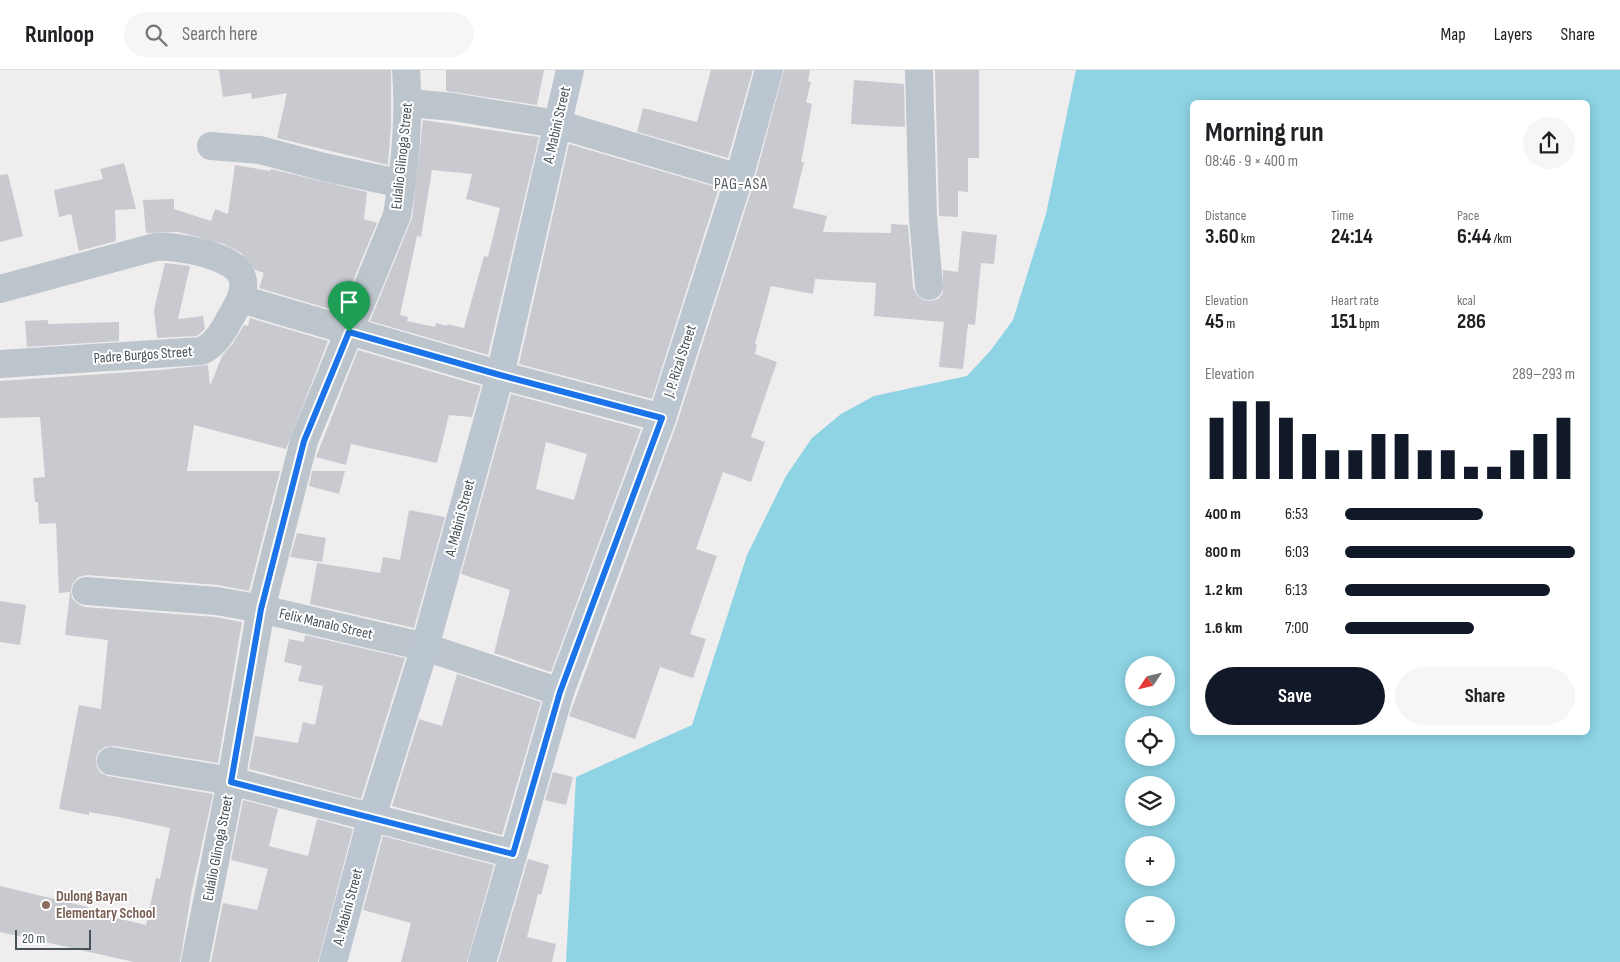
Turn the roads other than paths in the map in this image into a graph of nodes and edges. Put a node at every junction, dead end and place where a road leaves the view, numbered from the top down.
1 (406, 70) edge
2 (570, 70) edge
3 (769, 70) edge
4 (919, 70) edge
5 (409, 103) junction
6 (557, 124) junction
7 (211, 146) dead end
8 (740, 178) junction
9 (402, 184) junction
10 (930, 286) dead end
11 (0, 289) edge
12 (241, 299) junction
13 (349, 332) junction
14 (0, 364) edge
15 (500, 375) junction
16 (662, 418) junction
17 (86, 591) dead end
18 (261, 609) junction
19 (425, 647) junction
20 (560, 692) junction
21 (111, 761) dead end
22 (231, 782) junction
23 (372, 817) junction
24 (513, 854) junction
25 (195, 962) edge
26 (333, 962) edge
27 (482, 962) edge

1 - 5 street, Eulalio Glinoga Street
2 - 6 street, A. Mabini Street
3 - 8 street, J. P. Rizal Street
4 - 10 street
5 - 6 street
5 - 9 street, Eulalio Glinoga Street
6 - 8 street
6 - 15 street, A. Mabini Street
7 - 9 street
8 - 16 street, J. P. Rizal Street
9 - 13 street, Eulalio Glinoga Street
11 - 12 street
12 - 13 street
12 - 14 street, Padre Burgos Street
13 - 15 street
13 - 18 street, Eulalio Glinoga Street
15 - 16 street
15 - 19 street, A. Mabini Street
16 - 20 street, J. P. Rizal Street
17 - 18 street, Felix Manalo Street
18 - 19 street, Felix Manalo Street
18 - 22 street, Eulalio Glinoga Street
19 - 20 street, Felix Manalo Street
19 - 23 street, A. Mabini Street
20 - 24 street, J. P. Rizal Street
21 - 22 street
22 - 23 street
22 - 25 street, Eulalio Glinoga Street
23 - 24 street
23 - 26 street, A. Mabini Street
24 - 27 street, J. P. Rizal Street

